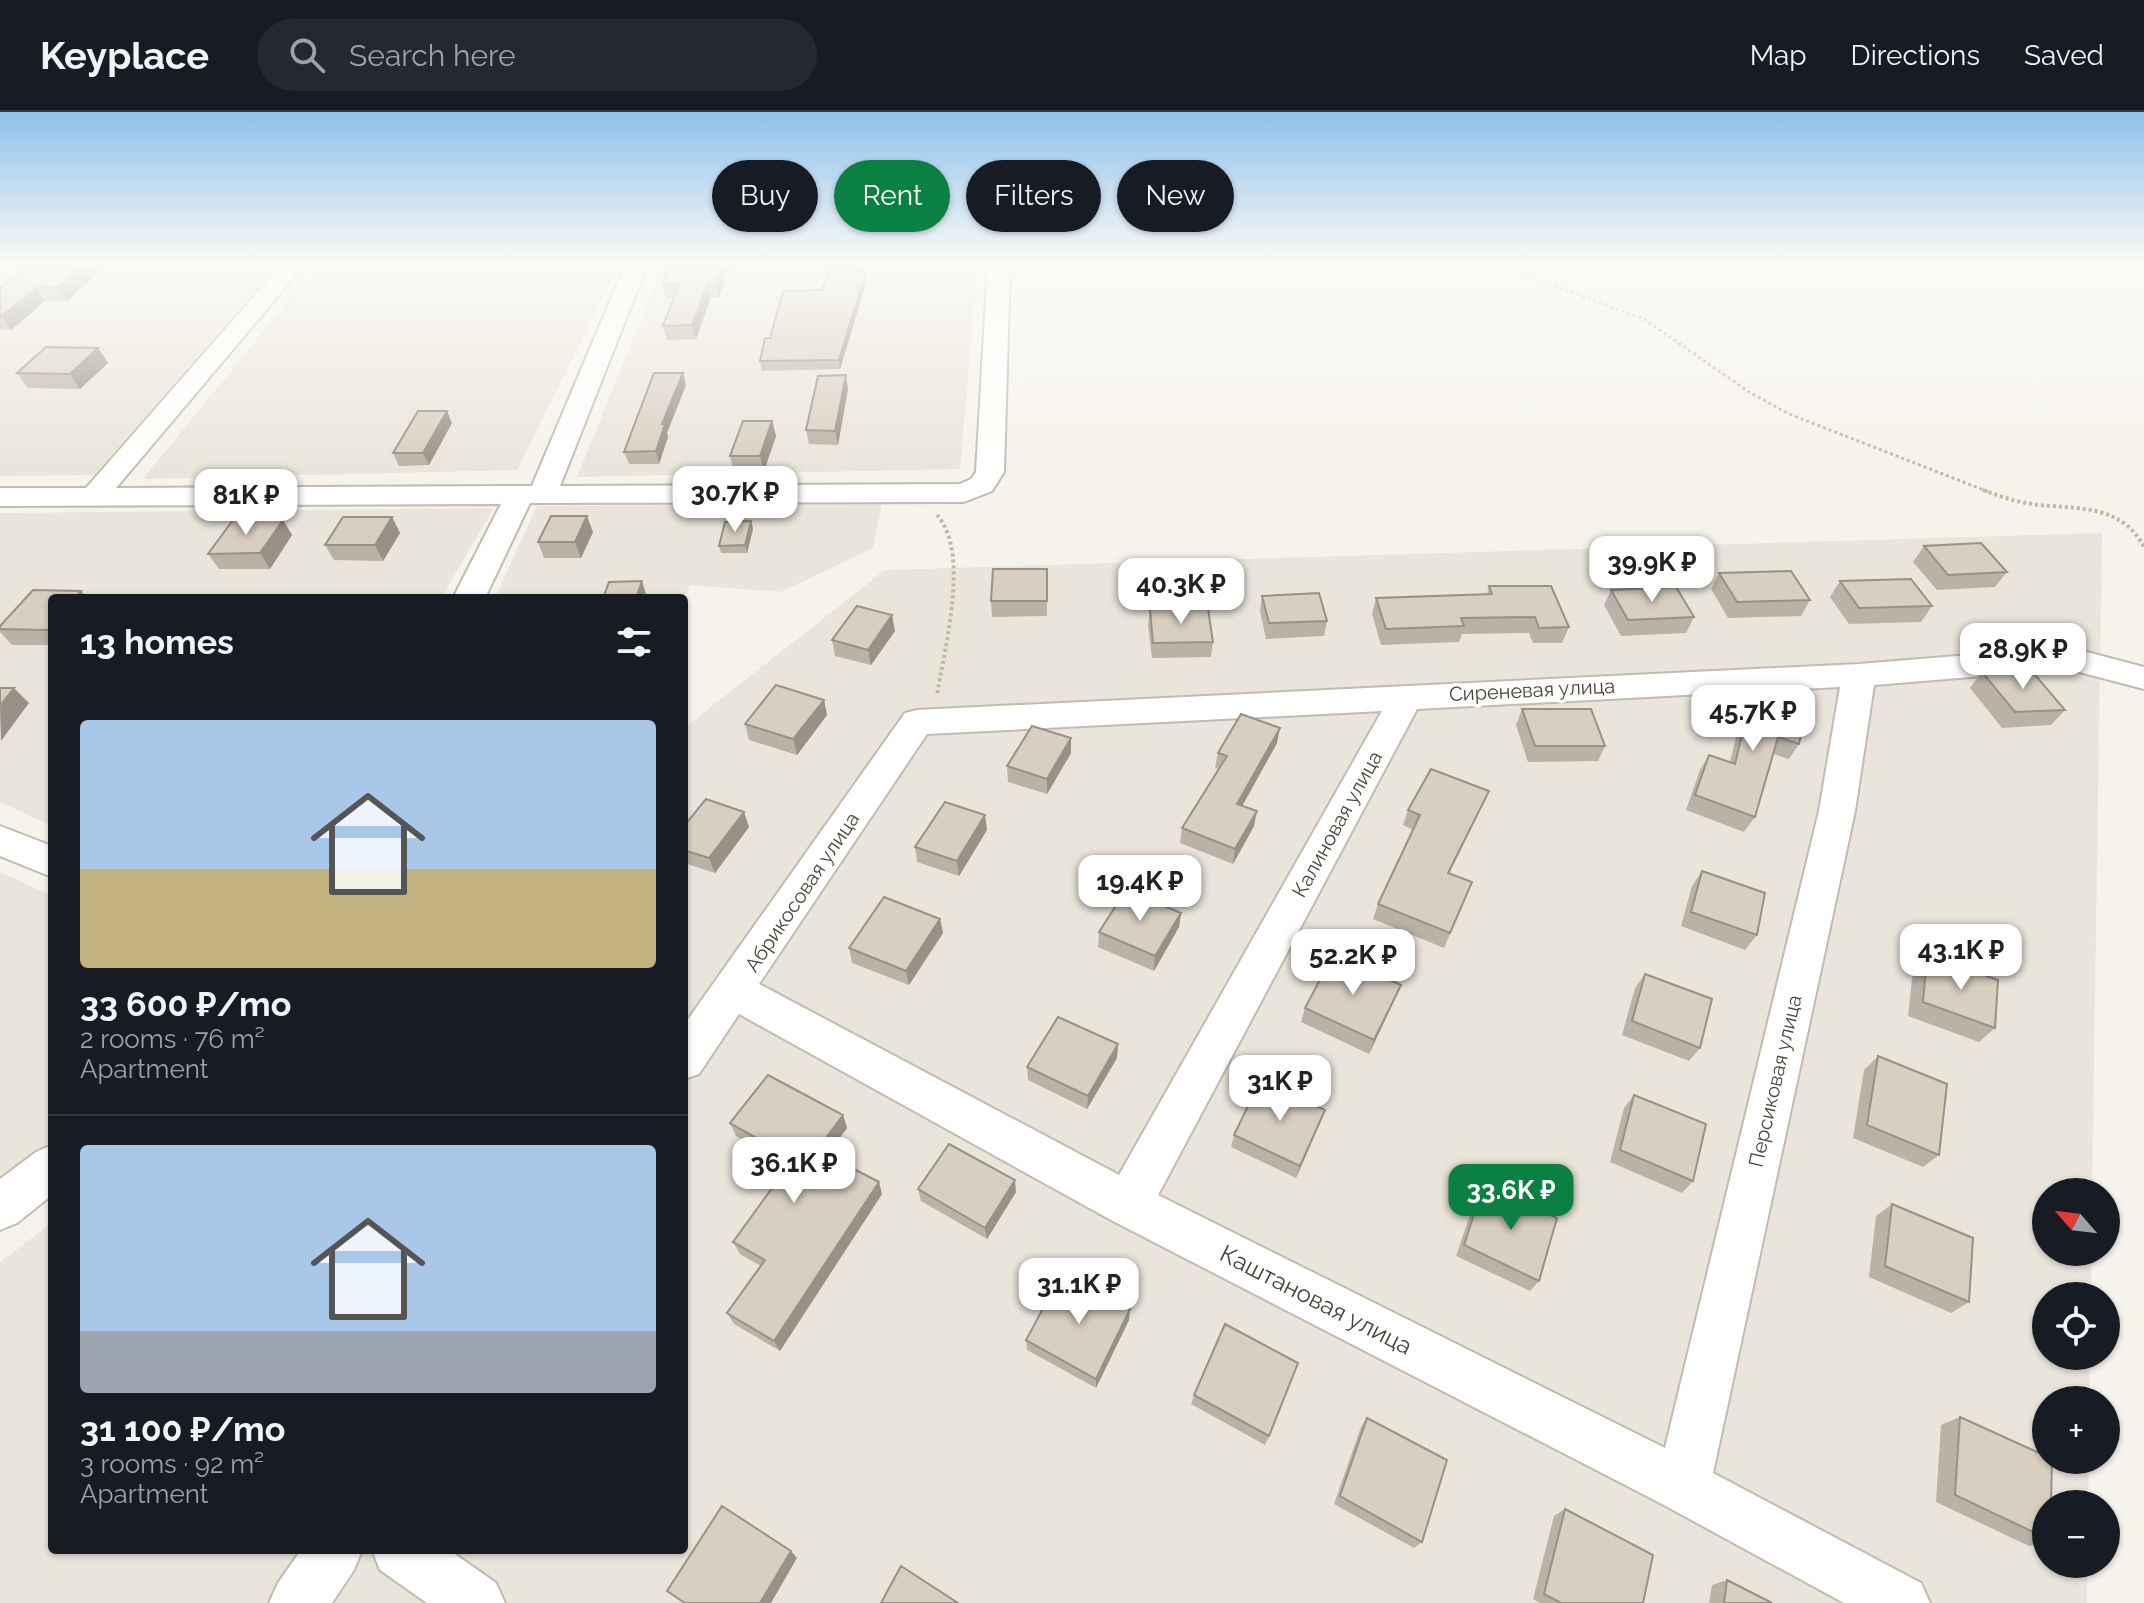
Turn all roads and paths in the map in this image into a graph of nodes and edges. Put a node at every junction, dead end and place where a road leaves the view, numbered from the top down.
1 (235, 333) edge
2 (605, 333) edge
3 (996, 333) edge
4 (1669, 333) edge
5 (532, 493) junction
6 (930, 493) junction
7 (95, 495) junction
8 (0, 497) edge
9 (2144, 547) edge
10 (471, 594) edge
11 (1859, 675) junction
12 (2144, 678) edge
13 (1407, 696) junction
14 (926, 721) junction
15 (0, 840) edge
16 (48, 860) edge
17 (734, 991) junction
18 (688, 1054) edge
19 (48, 1170) edge
20 (1128, 1204) junction
21 (0, 1207) edge
22 (1683, 1486) junction
23 (331, 1554) edge
24 (406, 1554) edge
25 (298, 1603) edge
26 (476, 1603) edge
27 (1901, 1603) edge

1 - 7 street
2 - 5 street
3 - 6 street
4 - 9 path
5 - 6 street
5 - 7 street
5 - 10 street
6 - 14 path
7 - 8 street
11 - 12 street, Сиреневая улица
11 - 13 street, Сиреневая улица
11 - 22 street, Персиковая улица
13 - 14 street, Сиреневая улица
13 - 20 street, Калиновая улица
14 - 17 street, Абрикосовая улица
15 - 16 street
17 - 18 street, Абрикосовая улица
17 - 20 street, Каштановая улица
19 - 21 street
20 - 22 street, Каштановая улица
22 - 27 street, Каштановая улица
23 - 25 street
24 - 26 street

